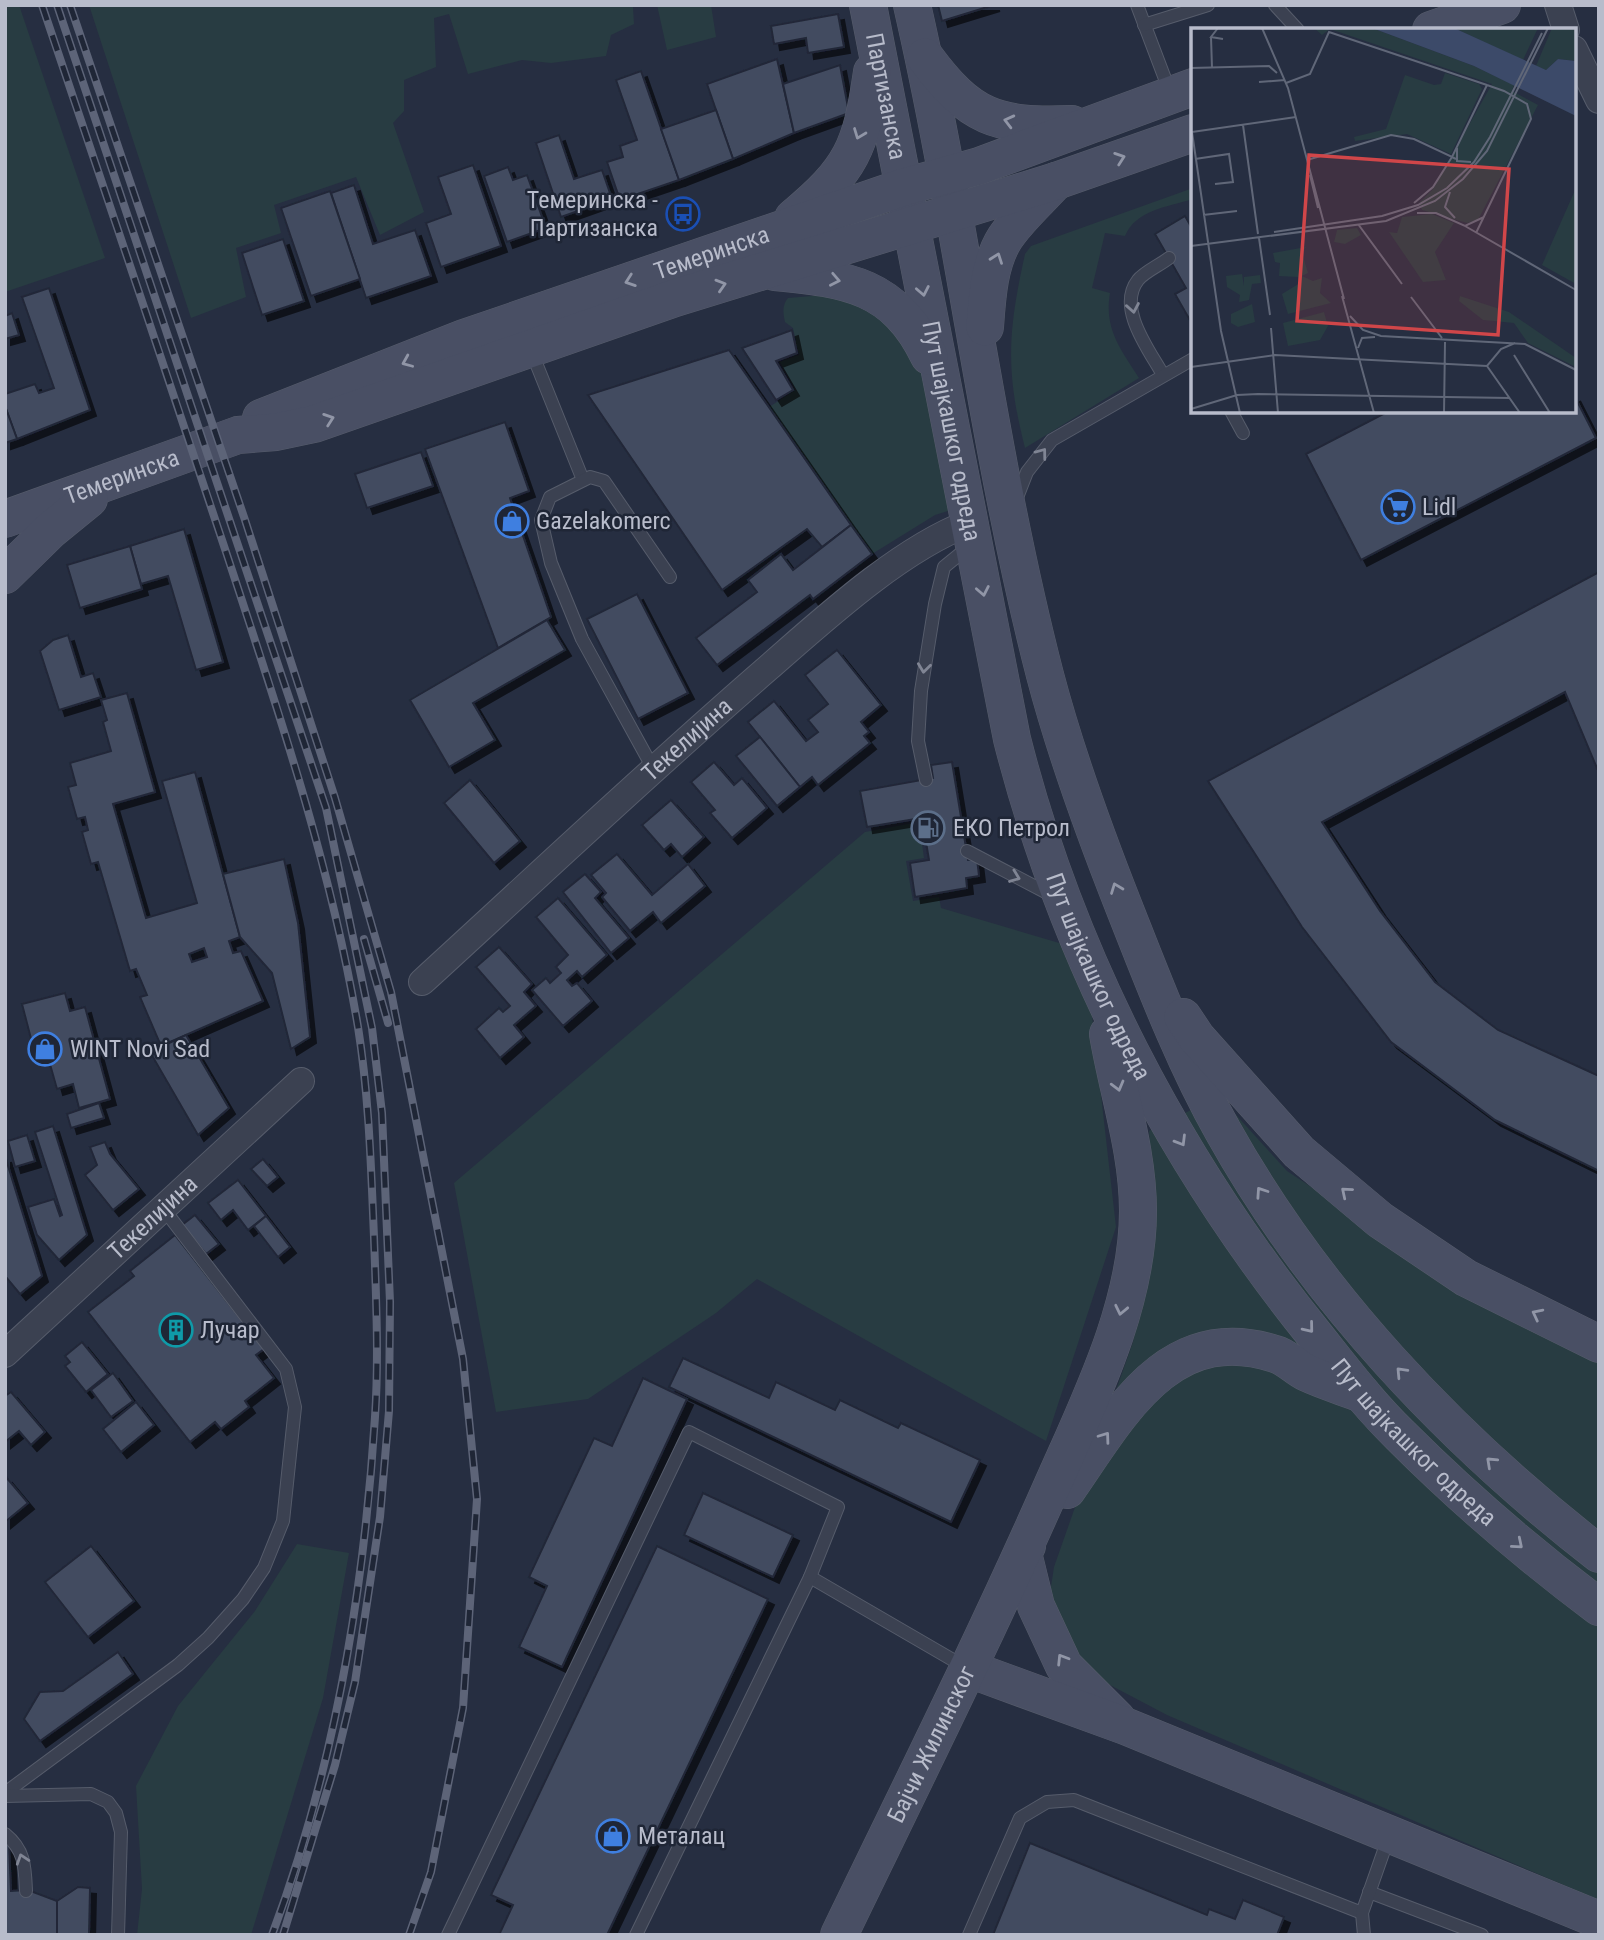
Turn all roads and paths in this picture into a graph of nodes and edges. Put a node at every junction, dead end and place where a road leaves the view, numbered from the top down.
1 (868, 5) edge
2 (912, 5) edge
3 (1137, 5) edge
4 (1208, 5) edge
5 (1275, 5) edge
6 (1502, 5) edge
7 (1558, 5) edge
8 (1144, 25) junction
9 (1295, 28) edge
10 (1435, 28) edge
11 (1565, 28) edge
12 (877, 43) junction
13 (922, 53) junction
14 (1576, 54) edge
15 (1182, 92) edge
16 (1599, 100) edge
17 (1101, 123) junction
18 (1191, 134) edge
19 (946, 177) junction
20 (1056, 181) junction
21 (904, 187) junction
22 (952, 213) junction
23 (911, 224) junction
24 (780, 230) junction
25 (1169, 258) dead end
26 (767, 271) junction
27 (530, 349) junction
28 (1191, 360) edge
29 (982, 374) junction
30 (1163, 375) junction
31 (940, 380) junction
32 (1232, 413) edge
33 (1243, 433) dead end
34 (238, 435) junction
35 (122, 477) junction
36 (583, 480) junction
37 (1010, 513) junction
38 (5, 519) edge
39 (971, 533) junction
40 (5, 575) edge
41 (670, 577) dead end
42 (654, 770) junction
43 (926, 780) dead end
44 (967, 851) dead end
45 (1064, 901) junction
46 (1141, 951) junction
47 (422, 982) dead end
48 (1102, 995) junction
49 (301, 1081) dead end
50 (163, 1208) junction
51 (1599, 1344) edge
52 (5, 1354) edge
53 (1363, 1395) junction
54 (1023, 1553) junction
55 (1599, 1554) edge
56 (810, 1577) junction
57 (1599, 1607) edge
58 (969, 1668) junction
59 (1125, 1726) junction
60 (5, 1794) edge
61 (5, 1834) edge
62 (1390, 1835) junction
63 (26, 1891) dead end
64 (1369, 1892) junction
65 (1362, 1913) junction
66 (1599, 1920) edge
67 (118, 1935) edge
68 (448, 1935) edge
69 (636, 1935) edge
70 (839, 1935) edge
71 (969, 1935) edge
72 (1364, 1935) edge
73 (1482, 1935) edge

1 - 12 main road, Партизанска
2 - 13 main road, Партизанска
3 - 8 lane
4 - 8 lane
5 - 9 lane
6 - 10 main road
7 - 11 street
8 - 15 lane
12 - 21 main road, Партизанска
12 -> 24 main road
17 -> 13 main road
13 - 19 main road, Партизанска
14 - 16 street
15 - 17 main road, Темеринска
17 - 19 main road, Темеринска
20 -> 18 main road, Темеринска
19 - 21 main road, Темеринска
19 - 22 main road, Пут шајкашког одреда
20 - 22 main road, Темеринска
29 -> 20 main road
21 - 23 main road, Пут шајкашког одреда
21 - 24 main road, Темеринска
22 - 23 main road, Темеринска
22 - 29 main road, Пут шајкашког одреда
23 - 26 main road, Темеринска
23 -> 31 main road, Пут шајкашког одреда
24 -> 34 main road, Темеринска
25 -> 30 lane
27 -> 26 main road, Темеринска
26 -> 31 main road
34 -> 27 main road, Темеринска
27 - 36 lane
28 - 30 lane
29 - 37 main road, Пут шајкашког одреда
37 -> 30 lane
31 - 39 main road, Пут шајкашког одреда
32 - 33 lane
34 - 35 main road, Темеринска
35 - 38 main road, Темеринска
35 - 40 main road
36 - 41 lane
36 - 42 lane
46 -> 37 main road, Пут шајкашког одреда
39 - 42 street, Текелијина
39 -> 43 lane
39 -> 45 main road, Пут шајкашког одреда
42 - 47 street, Текелијина
44 -> 45 lane
45 - 48 main road, Пут шајкашког одреда
51 -> 46 main road
55 -> 46 main road, Пут шајкашког одреда
48 -> 53 main road, Пут шајкашког одреда
48 -> 54 main road
49 - 50 street, Текелијина
50 - 52 street, Текелијина
50 - 60 lane
54 -> 53 main road
53 -> 57 main road, Пут шајкашког одреда
54 - 58 main road, Бајчи Жилинског
59 -> 54 main road
56 - 58 lane
56 - 68 lane
56 - 69 lane
58 - 59 main road
58 - 70 main road, Бајчи Жилинског
59 - 62 main road
60 - 67 lane
63 -> 61 lane
62 - 64 lane
62 - 66 main road
64 - 65 lane
64 - 73 lane
65 - 71 lane
65 - 72 lane

